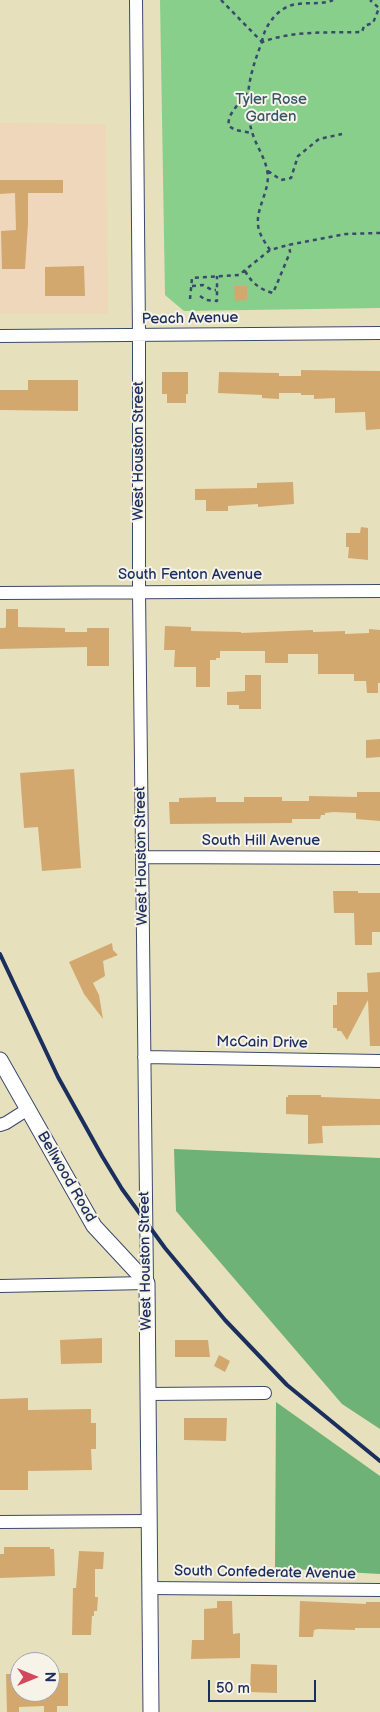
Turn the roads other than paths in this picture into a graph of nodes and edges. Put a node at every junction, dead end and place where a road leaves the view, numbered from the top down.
1 (136, 0) edge
2 (380, 333) edge
3 (139, 335) junction
4 (0, 336) edge
5 (139, 591) junction
6 (380, 591) edge
7 (0, 592) edge
8 (142, 857) junction
9 (380, 858) edge
10 (144, 1058) junction
11 (0, 1060) edge
12 (380, 1061) edge
13 (28, 1109) junction
14 (0, 1125) edge
15 (147, 1283) junction
16 (0, 1286) edge
17 (265, 1393) dead end
18 (148, 1394) junction
19 (149, 1521) junction
20 (0, 1522) edge
21 (149, 1588) junction
22 (380, 1590) edge
23 (150, 1712) edge

1 - 3 street, West Houston Street
2 - 3 street, Peach Avenue
3 - 4 street, Peach Avenue
3 - 5 street, West Houston Street
5 - 6 street, South Fenton Avenue
5 - 7 street, South Fenton Avenue
5 - 8 street, West Houston Street
8 - 9 street, South Hill Avenue
8 - 10 street, West Houston Street
10 - 12 street, McCain Drive
10 - 15 street, West Houston Street
11 - 13 street, Bellwood Road
13 - 14 street
13 - 15 street, Bellwood Road
15 - 16 street
15 - 18 street, West Houston Street
17 - 18 street
18 - 19 street, West Houston Street
19 - 20 street
19 - 21 street, West Houston Street
21 - 22 street, South Confederate Avenue
21 - 23 street, West Houston Street

